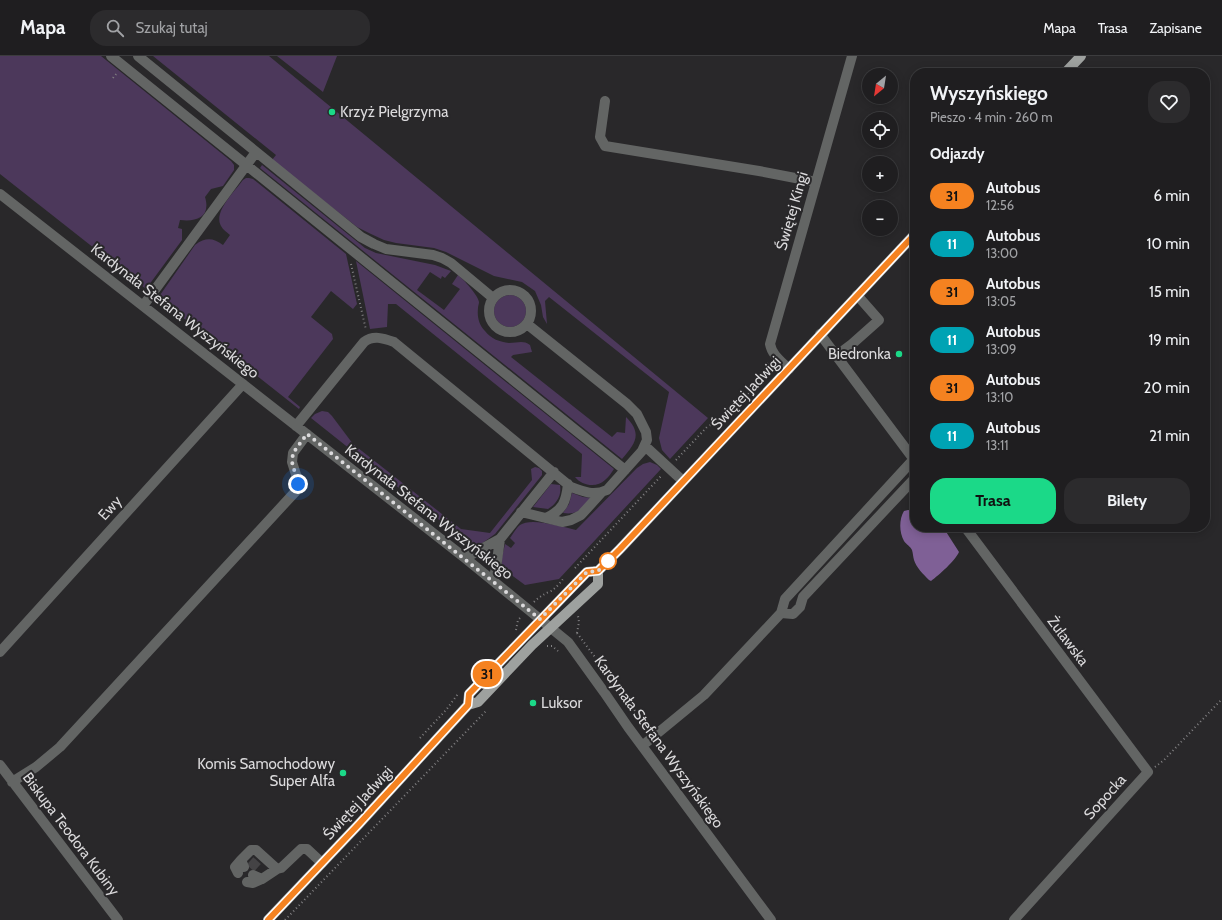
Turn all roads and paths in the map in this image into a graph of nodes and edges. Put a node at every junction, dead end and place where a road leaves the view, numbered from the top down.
1 (111, 56) edge
2 (138, 56) edge
3 (852, 56) edge
4 (1081, 56) edge
5 (1070, 68) edge
6 (605, 101) dead end
7 (256, 152) junction
8 (246, 165) junction
9 (816, 182) junction
10 (0, 194) edge
11 (910, 239) edge
12 (354, 273) dead end
13 (857, 295) junction
14 (493, 298) junction
15 (143, 306) junction
16 (527, 324) junction
17 (820, 334) junction
18 (368, 339) junction
19 (774, 355) junction
20 (836, 356) junction
21 (789, 369) junction
22 (243, 384) junction
23 (741, 403) dead end
24 (727, 417) dead end
25 (296, 426) junction
26 (307, 434) junction
27 (645, 446) junction
28 (910, 455) edge
29 (910, 464) edge
30 (668, 468) junction
31 (625, 470) junction
32 (554, 472) junction
33 (683, 481) junction
34 (910, 483) edge
35 (568, 484) junction
36 (601, 493) junction
37 (521, 512) junction
38 (546, 518) junction
39 (969, 532) edge
40 (500, 539) junction
41 (465, 558) junction
42 (573, 570) dead end
43 (598, 571) junction
44 (568, 575) dead end
45 (493, 581) junction
46 (536, 600) dead end
47 (575, 613) dead end
48 (781, 614) junction
49 (519, 619) dead end
50 (540, 619) junction
51 (551, 628) junction
52 (516, 630) dead end
53 (577, 634) junction
54 (574, 637) dead end
55 (542, 649) dead end
56 (558, 651) dead end
57 (0, 652) edge
58 (1222, 699) edge
59 (468, 705) junction
60 (489, 707) dead end
61 (446, 710) dead end
62 (654, 736) junction
63 (420, 738) dead end
64 (642, 746) junction
65 (0, 765) edge
66 (1148, 772) junction
67 (12, 782) junction
68 (244, 863) dead end
69 (322, 863) junction
70 (1016, 919) edge
71 (118, 920) edge
72 (268, 920) edge
73 (285, 920) edge
74 (771, 920) edge

1 - 8 street
2 - 7 street
3 - 9 street, Świętej Kingi
4 - 5 main road
6 - 9 street
7 - 8 street
7 - 14 street
8 - 15 street
8 - 31 street
9 - 19 street, Świętej Kingi
10 - 15 street, Kardynała Stefana Wyszyńskiego
11 - 13 main road, Świętej Jadwigi
12 - 18 path
13 - 17 main road, Świętej Jadwigi
13 - 20 street
14 - 16 street
14 - 16 street
15 - 22 street, Kardynała Stefana Wyszyńskiego
16 - 27 street
17 - 20 street
17 - 21 main road, Świętej Jadwigi
18 - 25 street
18 - 32 street
19 - 21 street
19 - 23 path
20 - 28 street
21 - 33 main road, Świętej Jadwigi
22 - 25 street, Kardynała Stefana Wyszyńskiego
22 - 57 street, Ewy
24 - 30 path
25 - 26 street, Kardynała Stefana Wyszyńskiego
26 - 41 street, Kardynała Stefana Wyszyńskiego
26 - 67 street
27 - 30 street
27 - 31 street
29 - 48 street
30 - 33 street
30 - 42 path
31 - 36 street
32 - 35 street
32 - 37 street
33 - 43 main road, Świętej Jadwigi
34 - 48 street
35 - 36 street
35 - 38 street
36 - 38 street
37 - 38 street
37 - 40 street
39 - 66 street, Żuławska
40 - 41 street
40 - 45 street
41 - 45 street, Kardynała Stefana Wyszyńskiego
43 - 50 main road, Świętej Jadwigi
43 - 51 main road, Świętej Jadwigi
44 - 46 path
45 - 50 street, Kardynała Stefana Wyszyńskiego
47 - 53 path
48 - 62 street
49 - 52 path
50 - 51 street, Kardynała Stefana Wyszyńskiego
50 - 59 main road, Świętej Jadwigi
51 - 59 main road, Świętej Jadwigi
51 - 64 street, Kardynała Stefana Wyszyńskiego
53 - 54 path
53 - 62 path
55 - 56 path
58 - 66 path, Sopocka
59 - 69 main road, Świętej Jadwigi
60 - 73 path
61 - 63 path
62 - 64 street
64 - 74 street, Kardynała Stefana Wyszyńskiego
65 - 67 street, Biskupa Teodora Kubiny
66 - 70 street, Sopocka
67 - 71 street, Biskupa Teodora Kubiny
68 - 69 street
69 - 72 main road, Świętej Jadwigi

